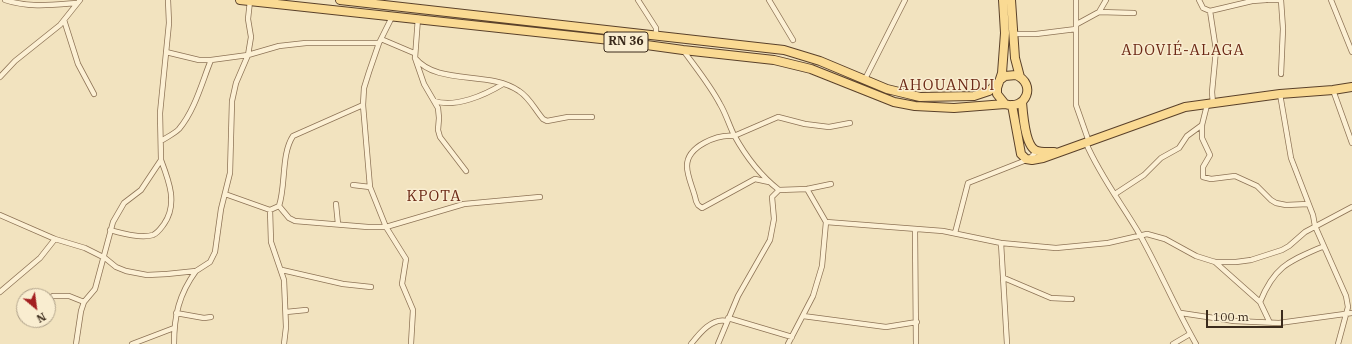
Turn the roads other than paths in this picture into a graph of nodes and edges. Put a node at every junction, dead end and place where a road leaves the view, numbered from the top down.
1 (5, 0) edge
2 (168, 0) edge
3 (240, 0) edge
4 (340, 0) edge
5 (638, 0) edge
6 (769, 0) edge
7 (905, 0) edge
8 (1003, 0) edge
9 (1011, 0) edge
10 (1076, 0) edge
11 (1106, 0) edge
12 (1199, 0) edge
13 (1267, 0) edge
14 (1281, 0) edge
15 (1331, 0) edge
16 (78, 1) edge
17 (250, 1) junction
18 (386, 2) edge
19 (1210, 11) junction
20 (1099, 12) junction
21 (1134, 13) dead end
22 (392, 17) junction
23 (418, 18) junction
24 (64, 20) junction
25 (1077, 27) junction
26 (1014, 34) junction
27 (656, 36) junction
28 (793, 40) dead end
29 (380, 41) junction
30 (683, 50) junction
31 (166, 52) junction
32 (1352, 52) edge
33 (248, 55) junction
34 (414, 56) junction
35 (211, 60) junction
36 (1281, 74) dead end
37 (0, 77) edge
38 (1020, 77) junction
39 (865, 80) junction
40 (1000, 81) junction
41 (503, 84) junction
42 (1352, 87) edge
43 (1333, 90) junction
44 (94, 94) dead end
45 (1280, 94) junction
46 (434, 101) junction
47 (1022, 102) junction
48 (1009, 104) junction
49 (1210, 104) junction
50 (363, 105) junction
51 (592, 117) dead end
52 (850, 123) dead end
53 (1202, 125) junction
54 (734, 136) junction
55 (161, 141) junction
56 (1087, 142) junction
57 (1352, 143) edge
58 (1037, 150) junction
59 (1063, 152) junction
60 (1029, 159) junction
61 (161, 160) junction
62 (466, 171) dead end
63 (768, 182) junction
64 (831, 184) dead end
65 (353, 185) dead end
66 (370, 187) junction
67 (807, 189) junction
68 (779, 190) junction
69 (225, 194) junction
70 (1115, 194) junction
71 (540, 197) dead end
72 (336, 204) dead end
73 (1308, 204) junction
74 (279, 206) junction
75 (1352, 207) edge
76 (270, 210) junction
77 (0, 215) edge
78 (826, 222) junction
79 (338, 224) junction
80 (1315, 226) junction
81 (386, 227) junction
82 (110, 230) junction
83 (914, 230) junction
84 (955, 233) junction
85 (1140, 235) junction
86 (55, 239) junction
87 (1001, 243) junction
88 (1324, 246) junction
89 (105, 258) junction
90 (1215, 262) junction
91 (282, 270) junction
92 (196, 271) junction
93 (1004, 278) junction
94 (371, 287) dead end
95 (0, 292) edge
96 (56, 296) edge
97 (1072, 300) dead end
98 (84, 302) junction
99 (1260, 302) junction
100 (306, 310) dead end
101 (286, 312) junction
102 (1346, 312) junction
103 (176, 313) junction
104 (1181, 313) junction
105 (1352, 313) edge
106 (803, 316) junction
107 (211, 317) dead end
108 (727, 320) junction
109 (917, 322) junction
110 (1270, 323) junction
111 (174, 328) junction
112 (1190, 334) junction
113 (792, 337) junction
114 (76, 344) edge
115 (132, 344) edge
116 (174, 344) edge
117 (284, 344) edge
118 (411, 344) edge
119 (691, 344) edge
120 (718, 344) edge
121 (788, 344) edge
122 (916, 344) edge
123 (1007, 344) edge
124 (1174, 344) edge
125 (1196, 344) edge
126 (1338, 344) edge

1 - 16 street
2 - 31 street
3 - 17 main road, RN 36
4 - 18 main road, RN 36
5 - 27 street
6 - 28 street
7 - 39 street
8 - 40 main road
9 - 26 main road
10 - 25 street
11 - 20 street
12 - 19 street
13 - 14 street
13 - 19 street
14 - 36 street
15 - 32 street
16 - 24 street
17 - 22 main road, RN 36
17 - 33 street
18 - 27 main road, RN 36
19 - 49 street
20 - 21 street
20 - 25 street
22 - 23 main road, RN 36
22 - 29 street
23 - 30 main road, RN 36
23 - 34 street
24 - 37 street
24 - 44 street
25 - 26 street
25 - 56 street
26 - 38 main road
27 - 39 main road, RN 36
29 - 33 street
29 - 34 street
29 - 50 street
30 - 48 main road, RN 36
30 - 54 street
31 - 35 street
31 - 55 street
33 - 35 street
33 - 69 street
34 - 41 street
34 - 46 street
35 - 55 street
38 - 40 main road
38 - 47 main road
39 - 40 main road, RN 36
40 - 48 main road
41 - 46 street
41 - 51 street
42 - 43 main road
43 - 45 main road
43 - 57 street
45 - 49 main road
45 - 73 street
46 - 62 street
47 - 48 main road
47 - 58 main road
48 - 60 main road
49 - 53 street
49 - 56 main road
50 - 66 street
50 - 74 street
52 - 54 street
53 - 70 street
53 - 73 street
54 - 63 street
54 - 63 street
55 - 61 street
56 - 59 main road
56 - 70 street
58 - 59 main road
58 - 60 street
59 - 60 main road
60 - 84 street
61 - 82 street
61 - 82 street
63 - 68 street
64 - 67 street
65 - 66 street
66 - 81 street
67 - 68 street
67 - 78 street
68 - 108 street
69 - 76 street
69 - 92 street
70 - 85 street
71 - 81 street
72 - 79 street
73 - 80 street
74 - 76 street
74 - 79 street
75 - 80 street
76 - 91 street
77 - 86 street
78 - 83 street
78 - 106 street
79 - 81 street
80 - 88 street
80 - 90 street
81 - 118 street
82 - 89 street
83 - 84 street
83 - 109 street
84 - 87 street
85 - 87 street
85 - 90 street
85 - 104 street
86 - 89 street
86 - 95 street
87 - 93 street
88 - 99 street
88 - 102 street
89 - 92 street
89 - 98 street
90 - 99 street
91 - 94 street
91 - 101 street
92 - 103 street
93 - 97 street
93 - 123 street
96 - 98 street
98 - 114 street
99 - 110 street
100 - 101 street
101 - 117 street
102 - 105 street
102 - 110 street
102 - 126 street
103 - 107 street
103 - 111 street
104 - 110 street
104 - 112 street
106 - 109 street
106 - 113 street
108 - 113 street
108 - 119 street
108 - 120 street
109 - 122 street
111 - 115 street
111 - 116 street
112 - 124 street
112 - 125 street
113 - 121 street

